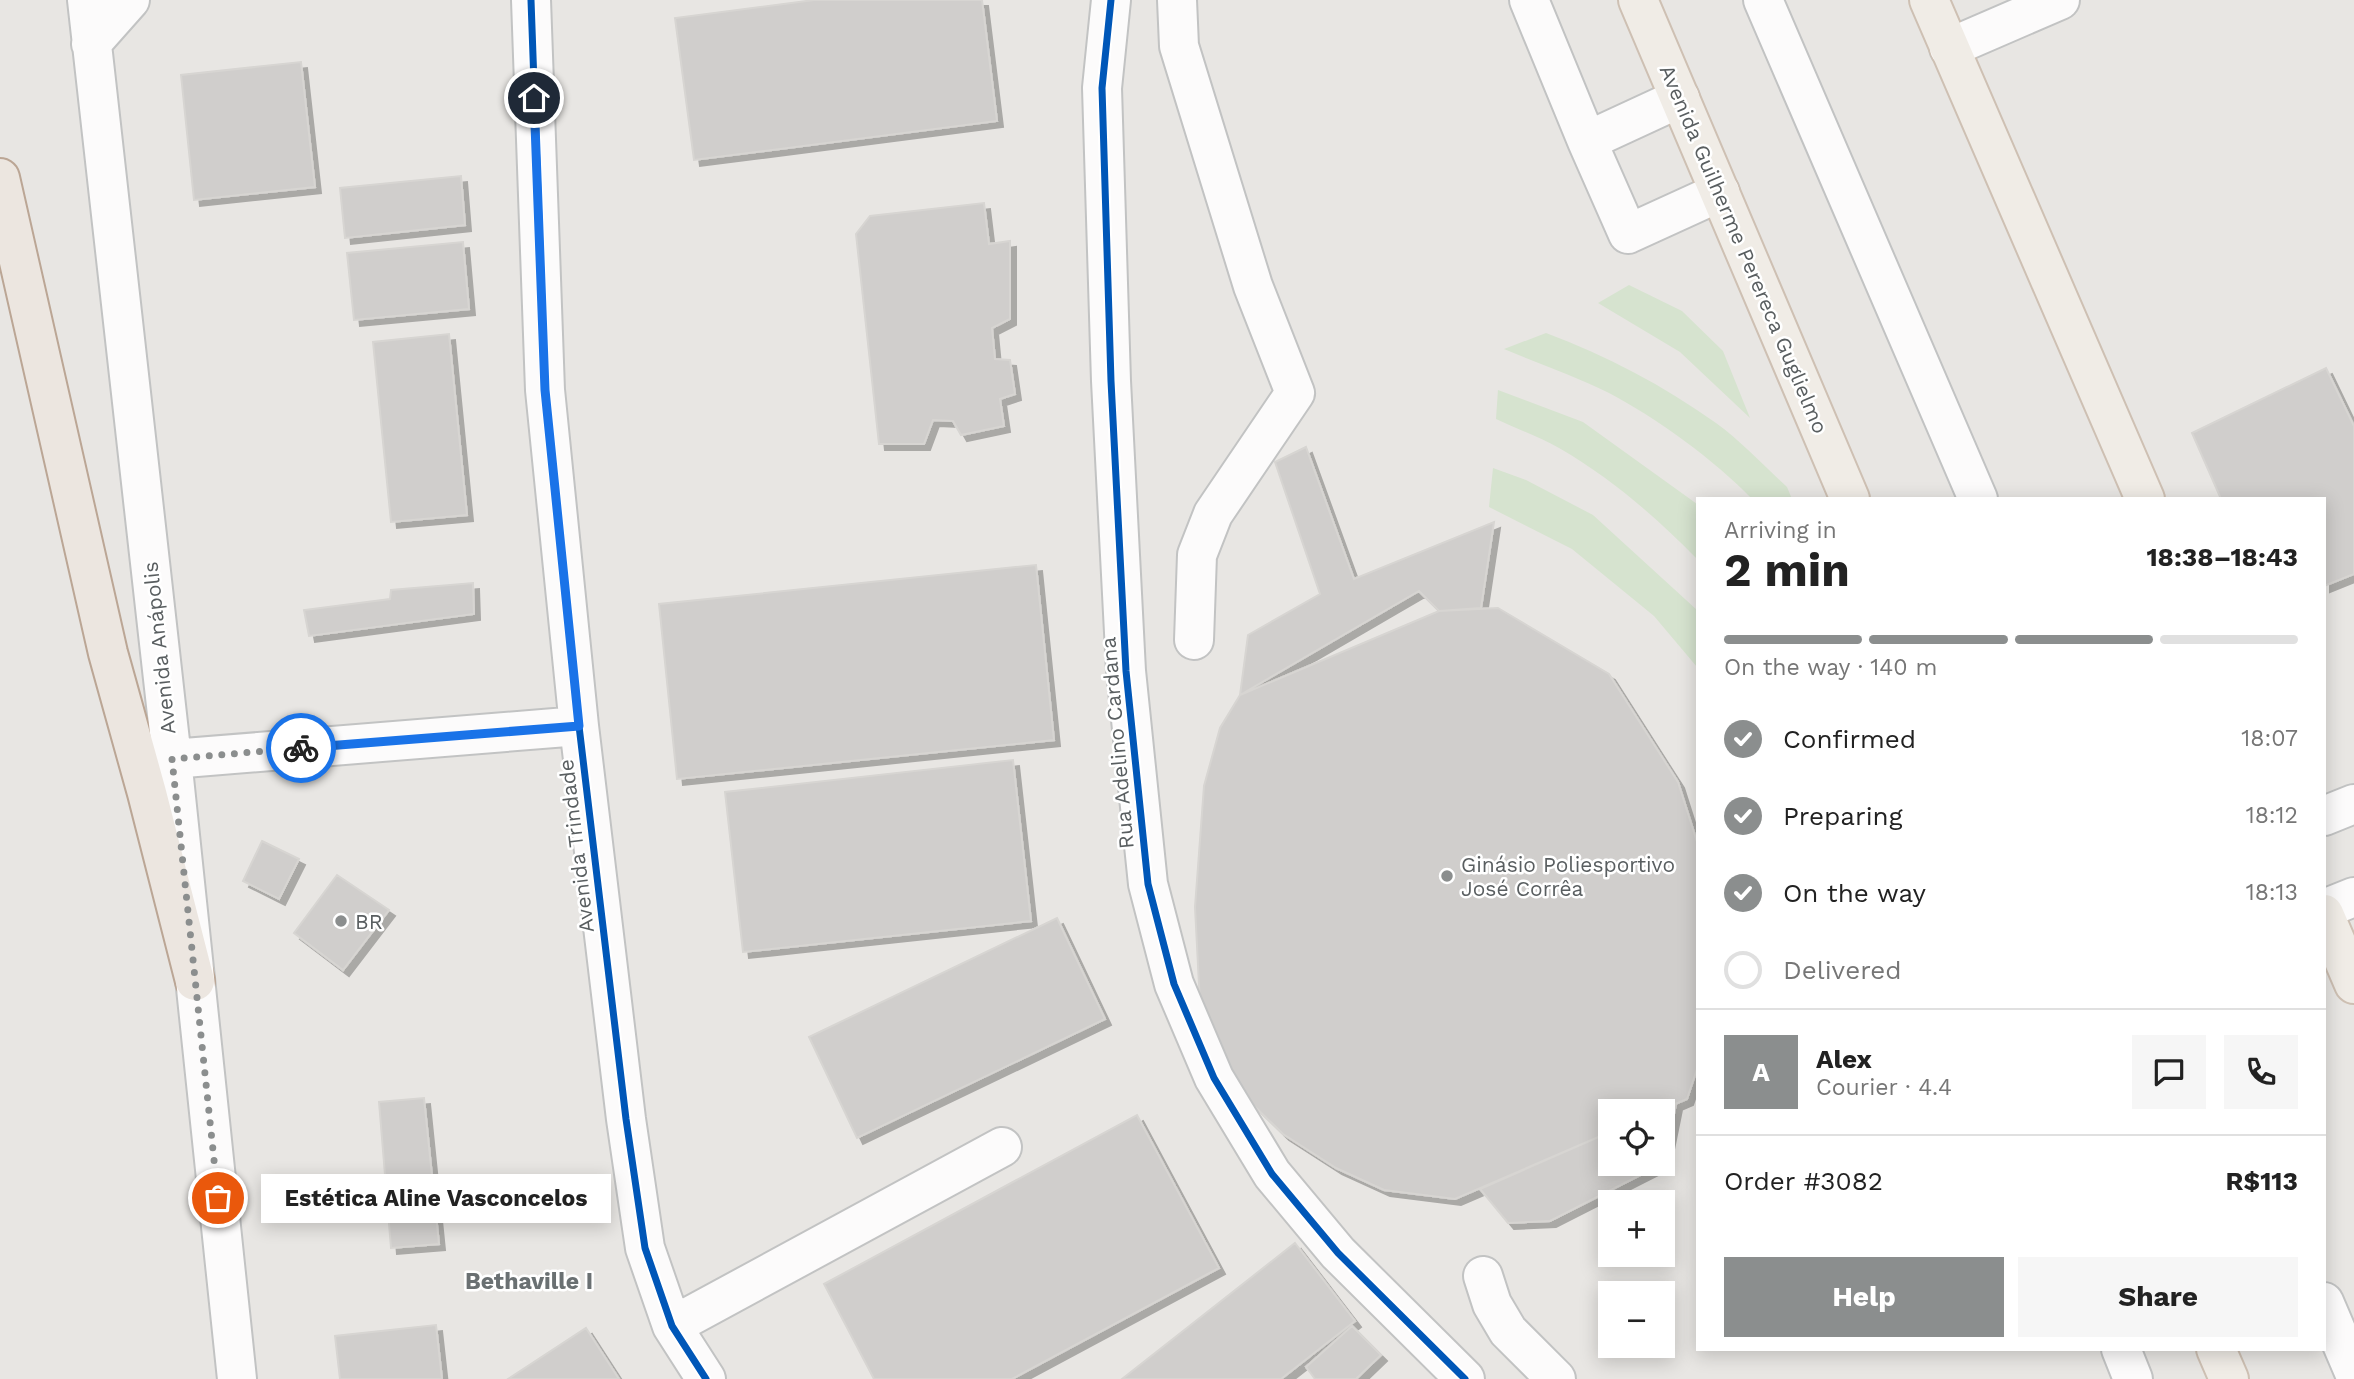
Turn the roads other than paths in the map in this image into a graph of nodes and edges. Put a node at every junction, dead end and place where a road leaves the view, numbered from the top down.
1 (87, 0) edge
2 (130, 0) edge
3 (531, 0) edge
4 (1111, 0) edge
5 (1177, 0) edge
6 (1529, 0) edge
7 (1638, 0) edge
8 (1763, 0) edge
9 (1928, 0) edge
10 (2060, 0) edge
11 (91, 44) junction
12 (1949, 48) junction
13 (1680, 97) junction
14 (1587, 141) junction
15 (0, 178) edge
16 (1720, 192) junction
17 (1849, 497) edge
18 (1977, 497) edge
19 (2144, 497) edge
20 (1194, 640) dead end
21 (579, 726) junction
22 (172, 759) junction
23 (2354, 804) edge
24 (2326, 815) edge
25 (2354, 897) edge
26 (2326, 911) edge
27 (2326, 917) edge
28 (195, 981) junction
29 (2354, 984) edge
30 (1002, 1147) dead end
31 (1483, 1276) dead end
32 (2326, 1307) edge
33 (672, 1326) junction
34 (2122, 1351) edge
35 (2217, 1351) edge
36 (2354, 1372) edge
37 (238, 1373) edge
38 (706, 1379) edge
39 (1465, 1379) edge
40 (1556, 1379) edge
41 (2133, 1379) edge
42 (2229, 1379) edge

1 - 11 street, Avenida Anápolis
2 - 11 street
3 - 21 street, Avenida Trindade
4 - 39 street, Rua Adelino Cardana
5 - 20 street
6 - 14 street
7 - 13 main road, Avenida Guilherme Perereca Guglielmo
8 - 18 street
9 - 12 main road
10 - 12 street
11 - 22 street, Avenida Anápolis
12 - 19 main road
13 - 14 street
13 - 16 main road, Avenida Guilherme Perereca Guglielmo
14 - 16 street
15 - 28 highway
16 - 17 main road, Avenida Guilherme Perereca Guglielmo
21 - 22 street
21 - 33 street, Avenida Trindade
22 - 28 street, Avenida Anápolis
23 - 24 street
25 - 26 street
27 - 29 main road
28 - 37 street, Avenida Anápolis
30 - 33 street
31 - 40 street
32 - 36 street
33 - 38 street, Avenida Trindade
34 - 41 street
35 - 42 main road

